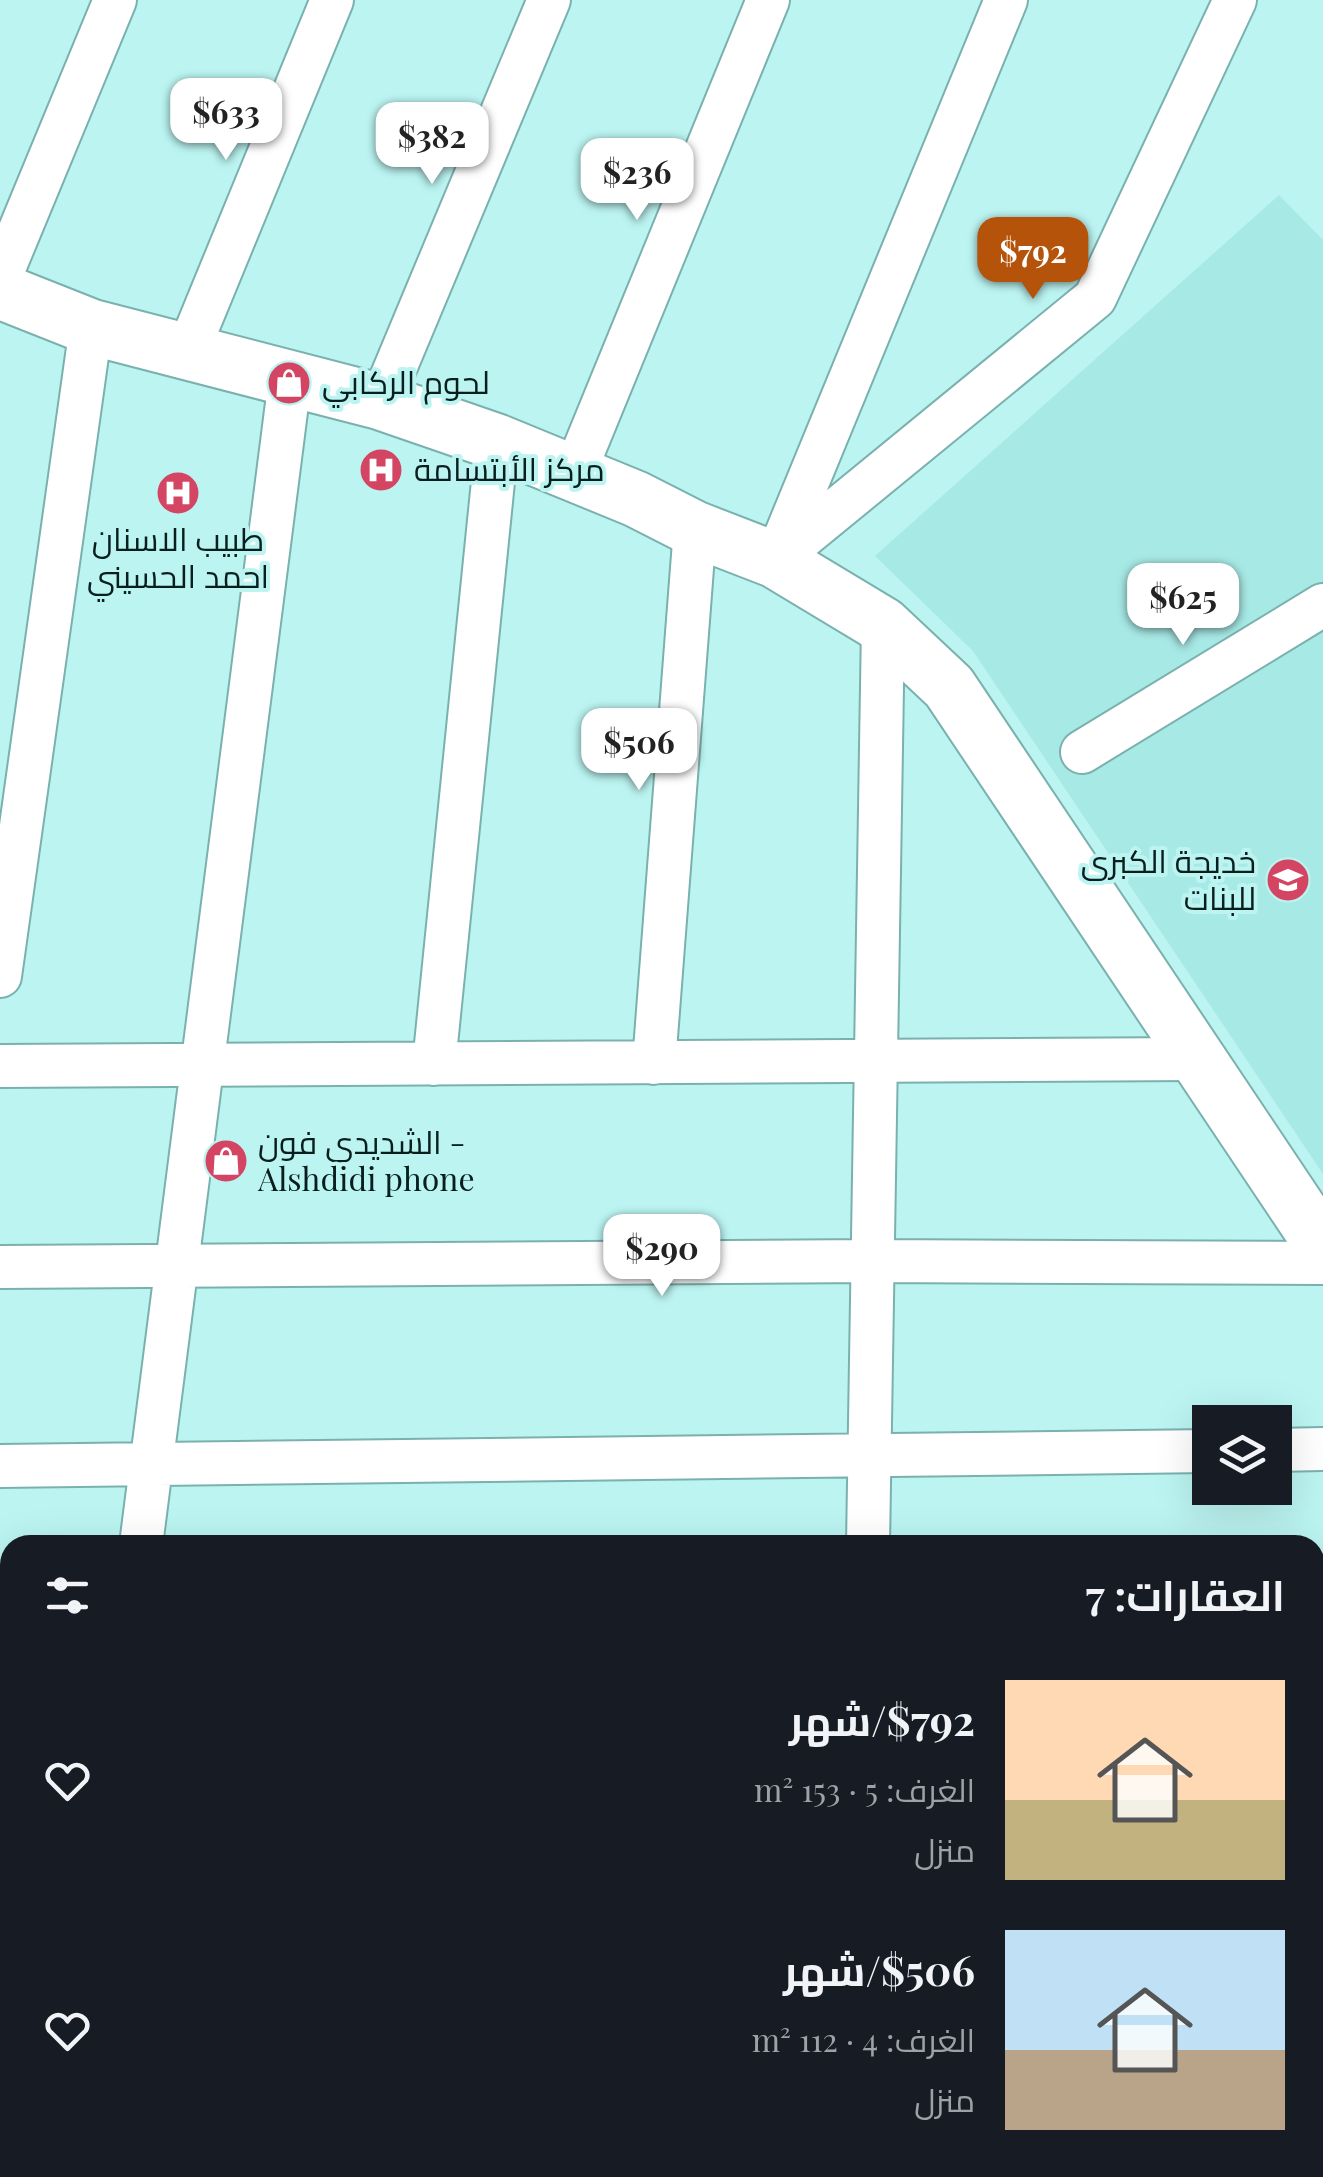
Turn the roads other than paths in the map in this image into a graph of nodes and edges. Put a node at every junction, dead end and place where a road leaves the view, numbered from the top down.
1 (116, 0) edge
2 (332, 0) edge
3 (550, 0) edge
4 (768, 0) edge
5 (1006, 0) edge
6 (1235, 0) edge
7 (0, 278) edge
8 (0, 291) edge
9 (91, 327) junction
10 (187, 353) junction
11 (290, 380) junction
12 (381, 402) junction
13 (497, 442) junction
14 (574, 474) junction
15 (695, 529) junction
16 (776, 560) junction
17 (1323, 605) edge
18 (882, 624) junction
19 (1082, 752) dead end
20 (0, 976) edge
21 (1198, 1059) junction
22 (875, 1062) junction
23 (654, 1063) junction
24 (434, 1064) junction
25 (204, 1065) junction
26 (0, 1066) edge
27 (1323, 1246) edge
28 (872, 1261) junction
29 (1323, 1263) edge
30 (178, 1266) junction
31 (0, 1267) edge
32 (1323, 1449) edge
33 (1192, 1450) edge
34 (1292, 1450) edge
35 (869, 1455) junction
36 (150, 1464) junction
37 (0, 1466) edge
38 (142, 1535) edge
39 (868, 1535) edge

1 - 7 street
2 - 10 street
3 - 12 street
4 - 14 street
5 - 16 street
6 - 16 street
8 - 9 street
9 - 10 street
9 - 20 street
10 - 11 street
11 - 12 street
11 - 25 street
12 - 13 street
13 - 14 street
13 - 24 street
14 - 15 street
15 - 16 street
15 - 23 street
16 - 18 street
17 - 19 street
18 - 21 street
18 - 22 street
21 - 22 street
21 - 27 street
22 - 23 street
22 - 28 street
23 - 24 street
24 - 25 street
25 - 26 street
25 - 30 street
28 - 29 street
28 - 30 street
28 - 35 street
30 - 31 street
30 - 36 street
32 - 34 street
33 - 35 street
35 - 36 street
35 - 39 street
36 - 37 street
36 - 38 street

